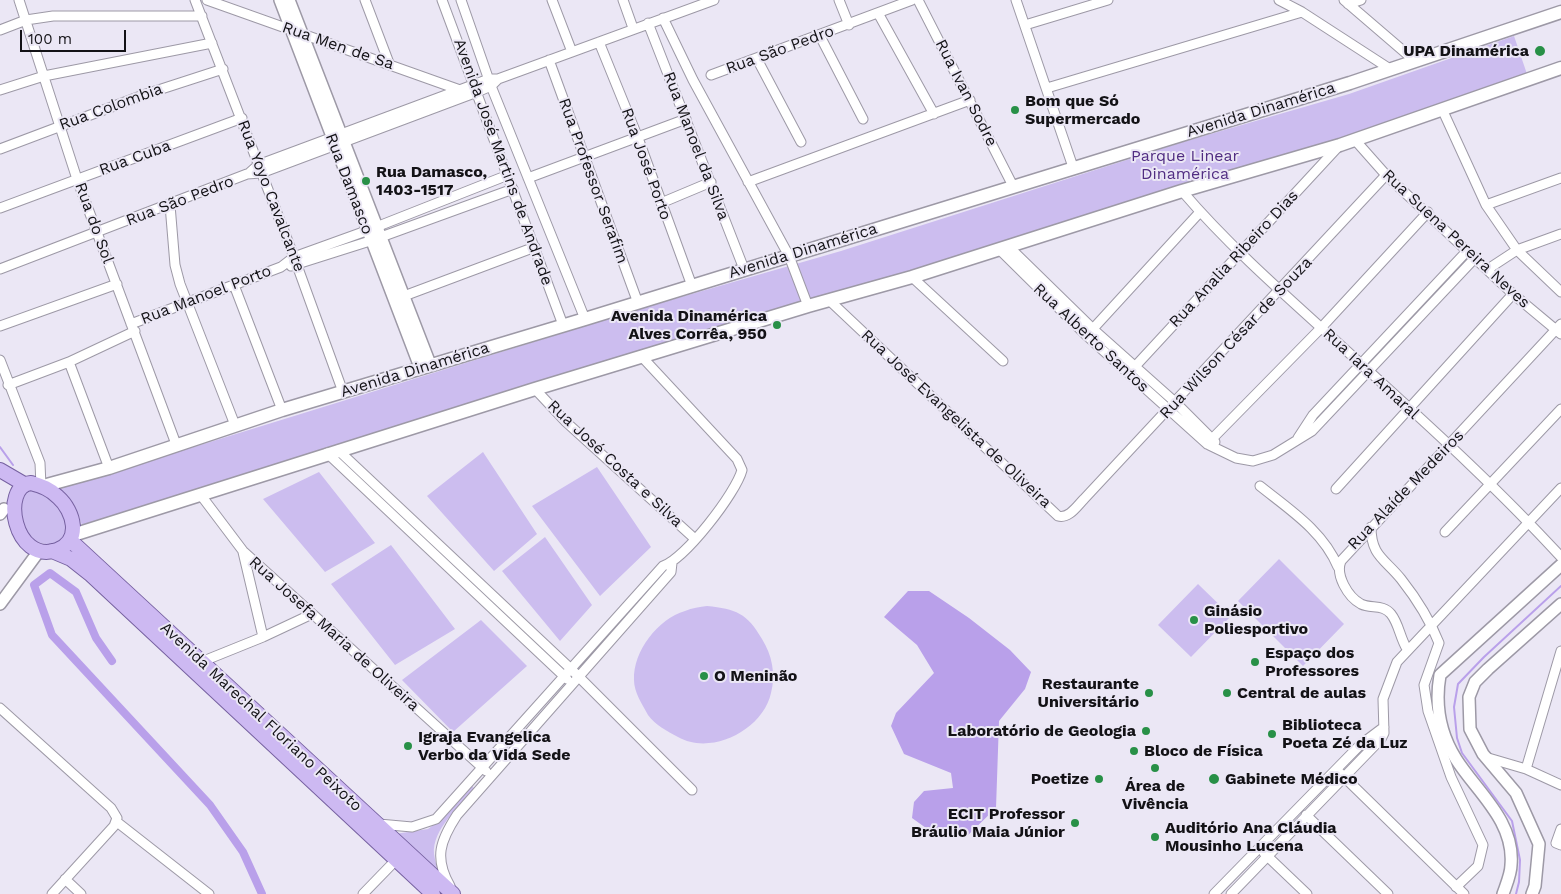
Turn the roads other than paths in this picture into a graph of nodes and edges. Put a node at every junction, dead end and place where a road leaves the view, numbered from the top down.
1 (20, 0) edge
2 (195, 0) edge
3 (207, 0) edge
4 (280, 0) edge
5 (289, 0) edge
6 (365, 0) edge
7 (442, 0) edge
8 (461, 0) edge
9 (552, 0) edge
10 (623, 0) edge
11 (714, 0) edge
12 (839, 0) edge
13 (912, 0) edge
14 (918, 0) edge
15 (1016, 0) edge
16 (1108, 0) edge
17 (1279, 0) edge
18 (1361, 0) edge
19 (1346, 2) edge
20 (1302, 12) junction
21 (1561, 12) edge
22 (878, 13) junction
23 (202, 16) junction
24 (663, 18) junction
25 (26, 20) junction
26 (648, 23) junction
27 (849, 25) junction
28 (1025, 25) junction
29 (633, 28) junction
30 (0, 30) edge
31 (296, 32) junction
32 (820, 36) junction
33 (599, 42) junction
34 (212, 43) junction
35 (572, 52) junction
36 (757, 59) junction
37 (548, 60) junction
38 (1415, 61) junction
39 (388, 63) junction
40 (1561, 68) edge
41 (223, 69) junction
42 (1390, 69) junction
43 (44, 76) junction
44 (711, 76) dead end
45 (493, 81) junction
46 (475, 88) junction
47 (1047, 88) junction
48 (0, 90) edge
49 (462, 93) junction
50 (970, 100) junction
51 (1442, 109) junction
52 (934, 114) junction
53 (242, 118) junction
54 (686, 119) junction
55 (863, 119) dead end
56 (60, 127) junction
57 (638, 138) junction
58 (338, 140) junction
59 (1355, 140) junction
60 (801, 142) dead end
61 (1340, 145) junction
62 (0, 149) edge
63 (584, 158) junction
64 (1073, 167) junction
65 (260, 169) junction
66 (508, 175) junction
67 (1386, 175) junction
68 (528, 178) junction
69 (1561, 178) edge
70 (78, 179) junction
71 (710, 182) junction
72 (748, 182) junction
73 (1013, 186) junction
74 (513, 188) junction
75 (1182, 191) junction
76 (661, 203) junction
77 (170, 205) junction
78 (1486, 205) junction
79 (0, 208) edge
80 (1200, 212) junction
81 (1428, 212) junction
82 (98, 233) junction
83 (373, 234) junction
84 (1561, 234) edge
85 (1004, 247) junction
86 (535, 248) junction
87 (1517, 250) junction
88 (1240, 251) junction
89 (1467, 251) junction
90 (789, 256) junction
91 (1475, 258) junction
92 (296, 261) junction
93 (0, 269) edge
94 (744, 269) junction
95 (1488, 269) junction
96 (1040, 276) junction
97 (912, 277) junction
98 (116, 284) junction
99 (1032, 284) junction
100 (234, 285) junction
101 (692, 286) junction
102 (1280, 290) junction
103 (1561, 292) edge
104 (1513, 294) junction
105 (404, 296) junction
106 (829, 300) junction
107 (638, 303) junction
108 (187, 304) junction
109 (808, 306) junction
110 (585, 319) junction
111 (563, 325) junction
112 (0, 326) edge
113 (133, 327) junction
114 (1321, 328) junction
115 (1559, 329) edge
116 (1090, 333) junction
117 (643, 358) junction
118 (0, 360) edge
119 (1003, 361) dead end
120 (69, 362) junction
121 (1361, 364) junction
122 (425, 366) junction
123 (1131, 370) junction
124 (1368, 371) junction
125 (8, 385) junction
126 (535, 389) junction
127 (343, 392) junction
128 (1172, 406) junction
129 (1408, 408) junction
130 (1561, 409) edge
131 (282, 410) junction
132 (235, 425) junction
133 (1298, 439) junction
134 (1210, 441) junction
135 (176, 444) junction
136 (1449, 446) junction
137 (333, 452) junction
138 (109, 468) junction
139 (0, 470) edge
140 (1490, 483) junction
141 (24, 484) junction
142 (42, 486) junction
143 (1260, 486) dead end
144 (1561, 488) edge
145 (1336, 489) dead end
146 (200, 494) junction
147 (1084, 499) joint
148 (3, 505) edge
149 (395, 510) junction
150 (1529, 522) junction
151 (1371, 527) junction
152 (1445, 532) dead end
153 (72, 537) junction
154 (695, 539) junction
155 (45, 551) junction
156 (242, 551) junction
157 (1332, 554) junction
158 (1344, 556) junction
159 (1561, 557) edge
160 (672, 563) junction
161 (1561, 565) edge
162 (1338, 567) junction
163 (0, 604) edge
164 (1561, 604) edge
165 (312, 614) junction
166 (1432, 624) junction
167 (263, 637) junction
168 (597, 639) junction
169 (606, 646) junction
170 (1407, 649) junction
171 (1561, 651) edge
172 (202, 662) junction
173 (571, 669) junction
174 (564, 676) junction
175 (579, 677) junction
176 (572, 684) junction
177 (0, 708) edge
178 (1384, 727) junction
179 (1360, 745) junction
180 (1367, 752) junction
181 (1484, 757) junction
182 (482, 768) junction
183 (1336, 769) junction
184 (1526, 769) junction
185 (491, 776) junction
186 (1343, 776) junction
187 (1561, 785) edge
188 (692, 790) dead end
189 (1306, 815) junction
190 (117, 822) junction
191 (376, 824) junction
192 (1561, 829) edge
193 (1539, 844) junction
194 (1559, 844) edge
195 (1259, 850) junction
196 (1267, 856) junction
197 (396, 860) junction
198 (65, 879) junction
199 (1456, 887) junction
200 (52, 894) edge
201 (81, 894) edge
202 (209, 894) edge
203 (362, 894) edge
204 (433, 894) edge
205 (454, 894) edge
206 (1214, 894) edge
207 (1231, 894) edge
208 (1307, 894) edge
209 (1388, 894) edge
210 (1464, 894) edge
211 (1503, 894) edge
212 (1532, 894) edge

1 - 25 street, Rua do Sol
2 - 23 street, Rua Yoyo Cavalcante
3 - 31 street, Rua Men de Sa
4 - 31 street, Rua Damasco
5 - 31 street, Rua Damasco
6 - 39 street
7 - 46 street, Avenida José Martins de Andrade
8 - 45 street
9 - 35 street
10 - 29 street
11 - 24 street
12 - 27 street, Rua São Pedro
13 - 22 street, Rua São Pedro
14 - 50 street, Rua Ivan Sodre
15 - 28 street
16 - 28 street
17 - 20 street
18 - 19 street
19 - 38 street
20 - 42 street
20 - 47 street
21 - 38 main road, Avenida Dinamérica
22 - 27 street, Rua São Pedro
22 - 52 street
23 - 25 street
23 - 34 street, Rua Yoyo Cavalcante
24 - 26 street
24 - 72 street
25 - 30 street
25 - 43 street, Rua do Sol
26 - 29 street, Rua São Pedro
26 - 54 street, Rua Manoel da Silva
27 - 32 street, Rua São Pedro
28 - 47 street
29 - 33 street, Rua São Pedro
31 - 39 street, Rua Men de Sa
31 - 58 street, Rua Damasco
32 - 36 street, Rua São Pedro
32 - 55 street
33 - 35 street, Rua São Pedro
33 - 57 street, Rua José Porto
34 - 41 street, Rua Yoyo Cavalcante
34 - 43 street
35 - 37 street, Rua São Pedro
36 - 44 street, Rua São Pedro
36 - 60 street
37 - 45 street, Rua São Pedro
37 - 63 street, Rua Professor Serafim
38 - 42 main road, Avenida Dinamérica
39 - 49 street, Rua Men de Sa
40 - 51 main road
41 - 53 street, Rua Yoyo Cavalcante
41 - 56 street, Rua Colombia
42 - 64 main road, Avenida Dinamérica
43 - 48 street
43 - 56 street, Rua do Sol
45 - 46 street, Rua São Pedro
45 - 68 street
46 - 49 street, Rua São Pedro
46 - 66 street, Avenida José Martins de Andrade
47 - 64 street
49 - 58 street, Rua São Pedro
50 - 52 street
50 - 73 street, Rua Ivan Sodre
51 - 59 main road
51 - 78 street
52 - 72 street
53 - 65 street, Rua Yoyo Cavalcante
53 - 70 street, Rua Cuba
54 - 57 street
54 - 71 street, Rua Manoel da Silva
56 - 62 street, Rua Colombia
56 - 70 street, Rua do Sol
57 - 63 street
57 - 76 street, Rua José Porto
58 - 65 street, Rua São Pedro
58 - 83 street, Rua Damasco
59 - 61 main road
59 - 67 street, Rua Suena Pereira Neves
61 - 75 main road
61 - 88 street, Rua Analia Ribeiro Dias
63 - 68 street
63 - 107 street, Rua Professor Serafim
64 - 73 main road, Avenida Dinamérica
65 - 77 street, Rua São Pedro
65 - 92 street, Rua Yoyo Cavalcante
66 - 74 street, Avenida José Martins de Andrade
66 - 83 street, Rua Manoel Porto
67 - 81 street, Rua Suena Pereira Neves
67 - 102 street, Rua Wilson César de Souza
68 - 110 street
69 - 78 street
70 - 79 street, Rua Cuba
70 - 82 street, Rua do Sol
71 - 76 street
71 - 94 street, Rua Manoel da Silva
72 - 90 street
73 - 90 main road, Avenida Dinamérica
74 - 83 street, Rua Manoel Porto
74 - 86 street, Avenida José Martins de Andrade
75 - 80 street, Rua Iara Amaral
75 - 85 main road
76 - 101 street, Rua José Porto
77 - 82 street, Rua São Pedro
77 - 108 street
78 - 87 street
80 - 88 street, Rua Iara Amaral
80 - 116 street
81 - 89 street, Rua Suena Pereira Neves
81 - 114 street
82 - 93 street, Rua São Pedro
82 - 98 street, Rua do Sol
83 - 92 street, Rua Manoel Porto
83 - 105 street, Rua Damasco
83 - 122 street, Rua Damasco
84 - 87 street
85 - 96 street
85 - 97 main road
85 - 99 street, Rua Alberto Santos
86 - 105 street
86 - 111 street, Avenida José Martins de Andrade
87 - 95 street
87 - 103 street
88 - 102 street, Rua Iara Amaral
88 - 123 street, Rua Analia Ribeiro Dias
89 - 91 street, Rua Suena Pereira Neves
89 - 121 street
90 - 94 main road, Avenida Dinamérica
90 - 109 street
91 - 95 street, Rua Suena Pereira Neves
91 - 124 street
92 - 100 street, Rua Manoel Porto
92 - 127 street, Rua Yoyo Cavalcante
94 - 101 main road, Avenida Dinamérica
95 - 104 street, Rua Suena Pereira Neves
96 - 99 street
96 - 116 street
97 - 106 main road
97 - 119 street
98 - 112 street
98 - 113 street, Rua do Sol
99 - 116 street, Rua Alberto Santos
100 - 108 street, Rua Manoel Porto
100 - 131 street
101 - 107 main road, Avenida Dinamérica
102 - 114 street, Rua Iara Amaral
102 - 128 street, Rua Wilson César de Souza
104 - 115 street, Rua Suena Pereira Neves
104 - 129 street
105 - 122 street, Rua Damasco
106 - 109 main road
106 - 147 street, Rua José Evangelista de Oliveira
107 - 110 main road, Avenida Dinamérica
108 - 113 street, Rua Manoel Porto
108 - 132 street
109 - 117 main road
110 - 111 main road, Avenida Dinamérica
111 - 122 main road, Avenida Dinamérica
113 - 120 street, Rua Manoel Porto
113 - 135 street, Rua do Sol
114 - 121 street, Rua Iara Amaral
114 - 134 street
115 - 136 street, Rua Alaíde Medeiros
116 - 123 street, Rua Alberto Santos
117 - 126 main road
117 - 154 street
118 - 125 street
120 - 125 street, Rua Manoel Porto
120 - 138 street
121 - 124 street, Rua Iara Amaral
121 - 133 street
122 - 127 main road, Avenida Dinamérica
123 - 128 street, Rua Alberto Santos
124 - 129 street, Rua Iara Amaral
124 - 133 street
125 - 142 street
126 - 137 main road
126 - 154 street, Rua José Costa e Silva
127 - 131 main road, Avenida Dinamérica
128 - 134 street, Rua Alberto Santos
128 - 147 street, Rua Wilson César de Souza
129 - 136 street, Rua Iara Amaral
129 - 145 street
130 - 140 street
131 - 132 main road, Avenida Dinamérica
132 - 135 main road, Avenida Dinamérica
133 - 134 street
135 - 138 main road, Avenida Dinamérica
136 - 140 street, Rua Iara Amaral
136 - 151 street, Rua Alaíde Medeiros
137 - 146 main road
137 - 149 street
138 - 142 main road, Avenida Dinamérica
139 - 141 main road
140 - 150 street, Rua Iara Amaral
140 - 152 street
141 - 142 main road
141 - 148 main road
142 - 153 main road
143 - 157 street
144 - 150 street
146 - 153 main road
146 - 156 street, Rua Josefa Maria de Oliveira
148 - 155 main road
149 - 173 street
149 - 174 street
150 - 159 street, Rua Iara Amaral
150 - 166 street
151 - 158 street, Rua Alaíde Medeiros
151 - 166 street
153 - 155 main road
153 - 172 main road, Avenida Marechal Floriano Peixoto
154 - 160 street
155 - 163 street
155 - 197 main road, Avenida Marechal Floriano Peixoto
156 - 165 street, Rua Josefa Maria de Oliveira
156 - 167 street, Rua Josefa Maria de Oliveira
157 - 158 street
157 - 162 street
158 - 162 street, Rua Alaíde Medeiros
160 - 168 street
160 - 169 street
161 - 211 street
162 - 170 street, Rua Alaíde Medeiros
164 - 181 street
165 - 167 street
165 - 182 street, Rua Josefa Maria de Oliveira
166 - 170 street
166 - 199 street
167 - 172 street
168 - 169 street
168 - 173 street
169 - 175 street
170 - 178 street
171 - 184 street
172 - 191 main road, Avenida Marechal Floriano Peixoto
173 - 174 street
173 - 175 street
174 - 176 street
174 - 182 street
175 - 176 street
175 - 188 street
176 - 185 street
177 - 190 street
178 - 179 street
178 - 180 street
179 - 180 street
179 - 183 street
180 - 186 street
181 - 184 street
181 - 193 street
182 - 185 street, Rua Josefa Maria de Oliveira
182 - 191 street
183 - 186 street
183 - 195 street
184 - 187 street
185 - 205 street
186 - 189 street
186 - 199 street
189 - 196 street
189 - 209 street
190 - 198 street
190 - 202 street
191 - 205 main road, Avenida Marechal Floriano Peixoto
192 - 194 street
193 - 194 street
193 - 212 street
195 - 196 street
195 - 206 street
196 - 207 street
196 - 208 street
197 - 203 street
197 - 204 main road, Avenida Marechal Floriano Peixoto
198 - 200 street
198 - 201 street
199 - 210 street

